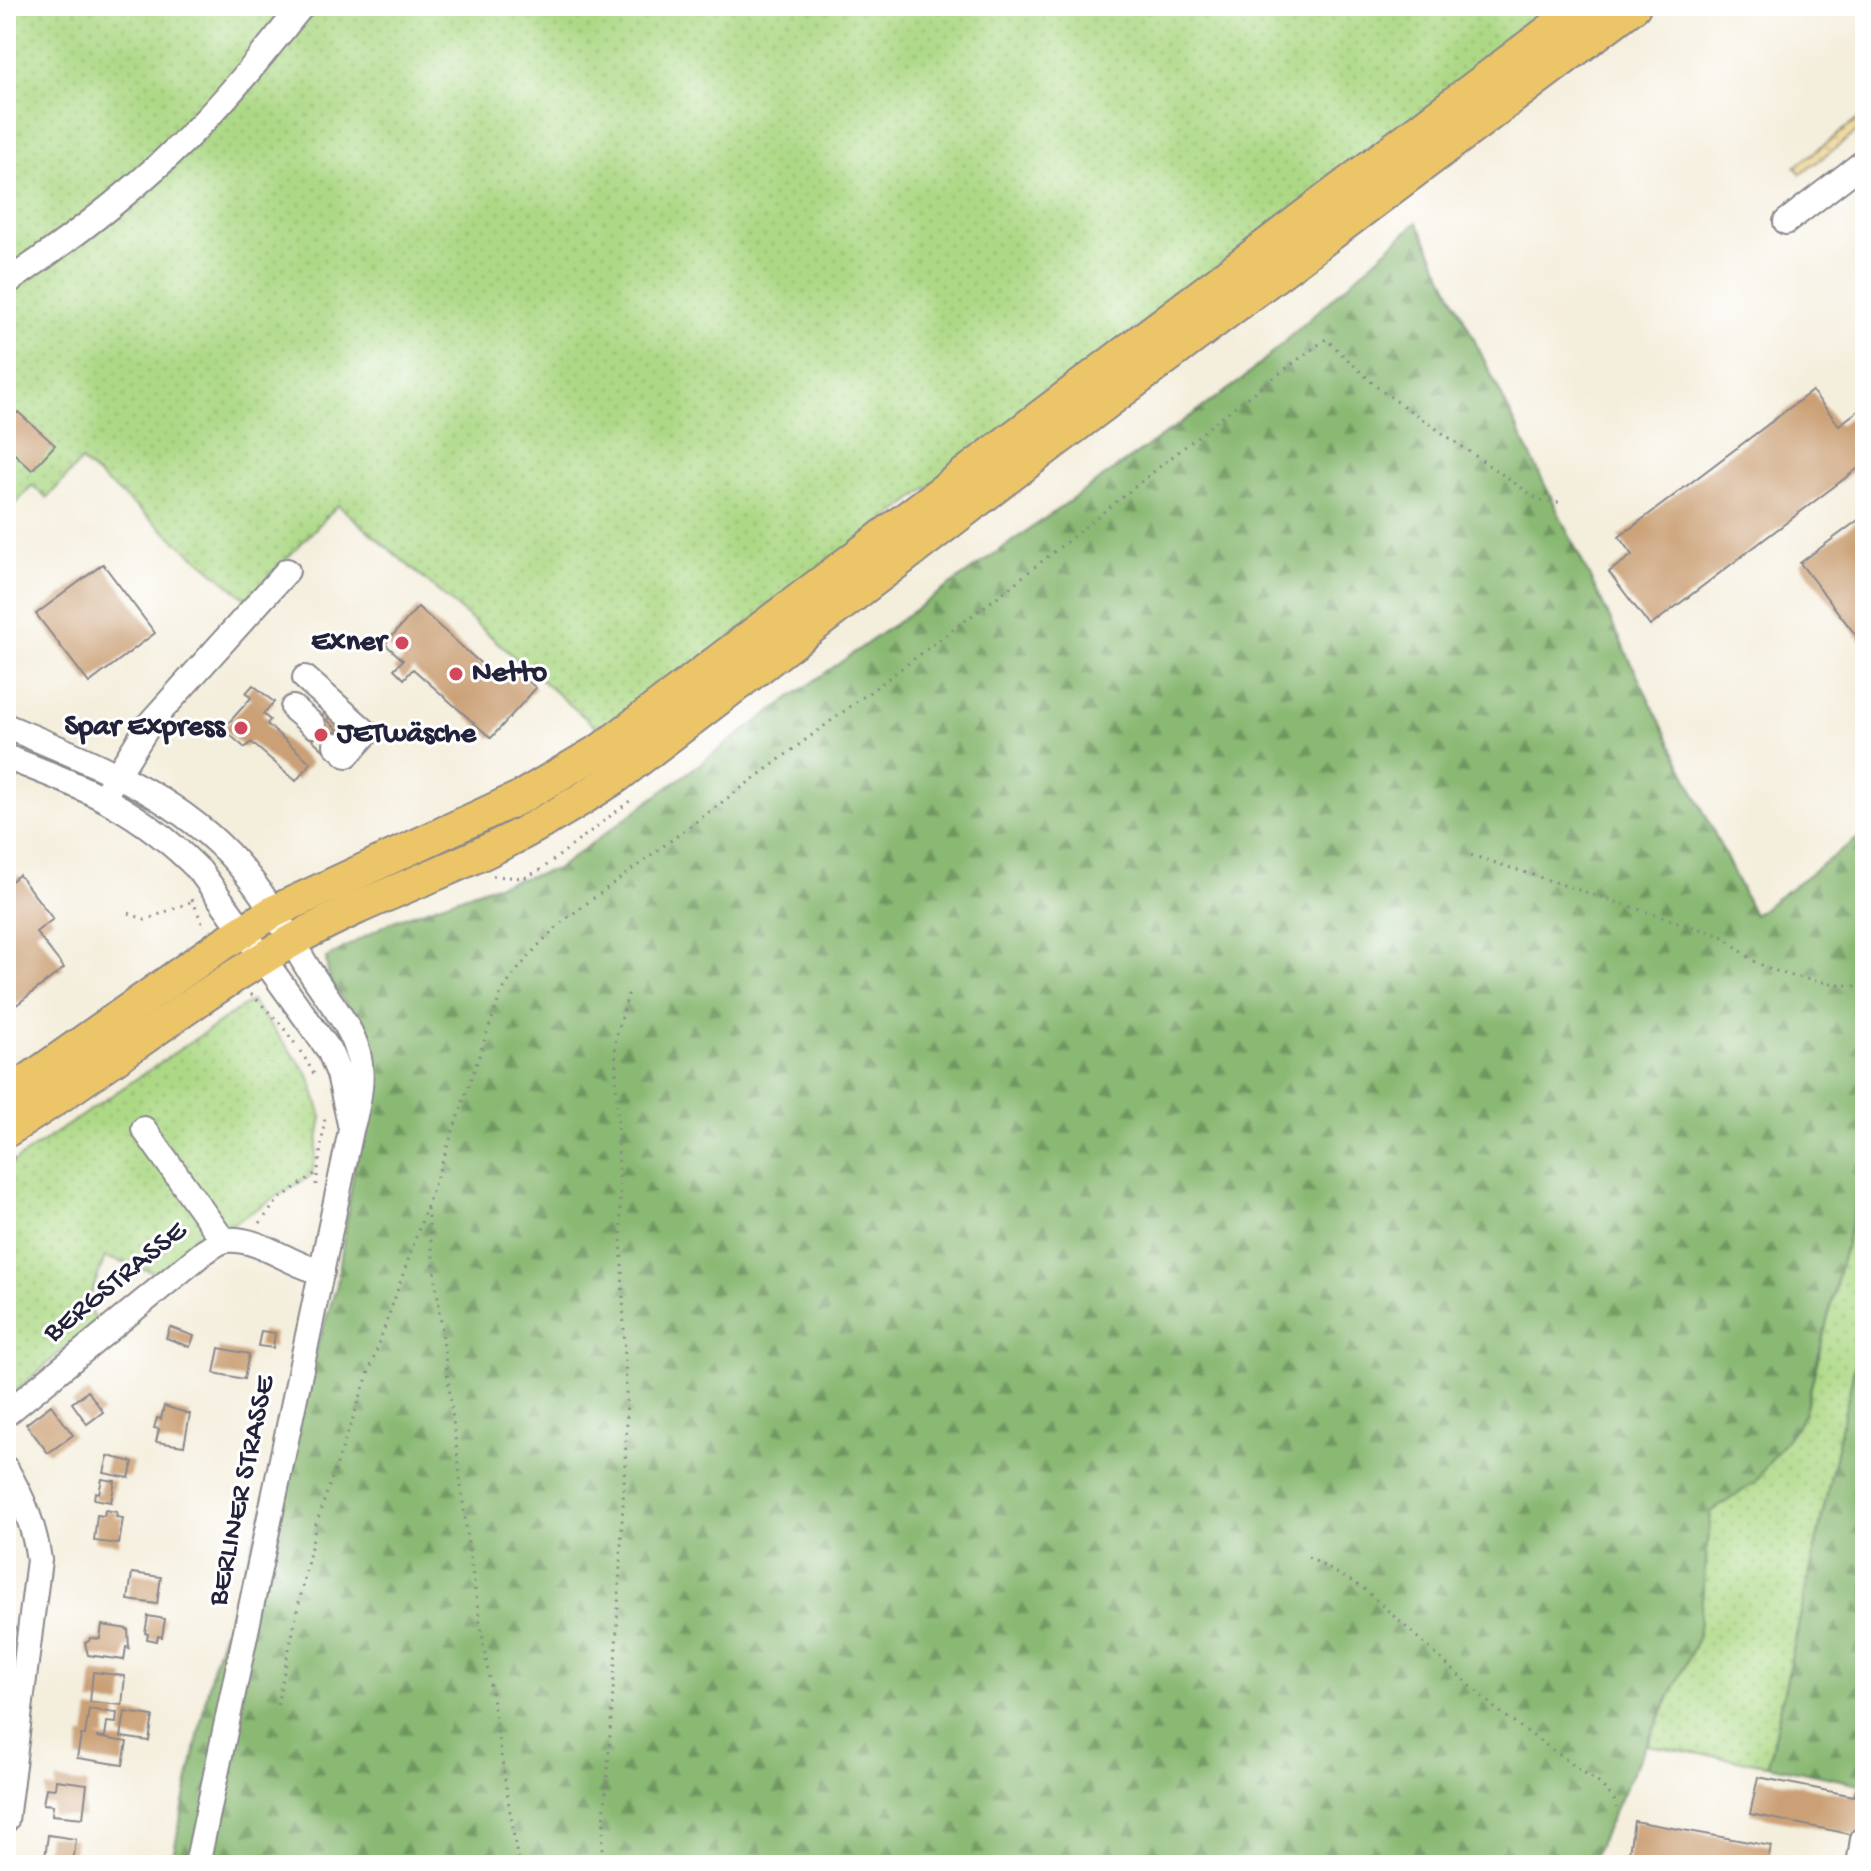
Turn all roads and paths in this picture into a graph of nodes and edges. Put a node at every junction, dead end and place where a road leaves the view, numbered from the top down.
1 (302, 6) edge
2 (1582, 6) edge
3 (1634, 6) edge
4 (1865, 161) edge
5 (1786, 222) dead end
6 (6, 283) edge
7 (1564, 503) dead end
8 (287, 571) dead end
9 (305, 678) dead end
10 (293, 708) dead end
11 (313, 725) dead end
12 (6, 726) edge
13 (336, 745) dead end
14 (6, 757) edge
15 (116, 774) junction
16 (104, 797) junction
17 (1471, 855) dead end
18 (188, 894) dead end
19 (193, 901) junction
20 (273, 912) junction
21 (129, 913) dead end
22 (231, 938) junction
23 (292, 941) junction
24 (250, 966) junction
25 (1865, 987) edge
26 (629, 991) dead end
27 (317, 1080) dead end
28 (6, 1096) edge
29 (324, 1108) dead end
30 (144, 1129) dead end
31 (351, 1130) junction
32 (6, 1131) edge
33 (316, 1173) junction
34 (316, 1188) dead end
35 (427, 1206) junction
36 (223, 1240) junction
37 (250, 1241) junction
38 (322, 1272) junction
39 (6, 1414) edge
40 (6, 1469) edge
41 (1308, 1557) dead end
42 (277, 1705) dead end
43 (1617, 1808) dead end
44 (6, 1820) edge
45 (1863, 1839) dead end
46 (197, 1865) edge
47 (522, 1865) edge
48 (601, 1865) edge
49 (1859, 1865) edge

1 - 6 street
2 - 20 main road
3 - 23 main road
4 - 5 street
7 - 35 path
8 - 15 street
9 - 13 street
10 - 11 street
12 - 15 street, BERLINER STRASSE
14 - 16 street, BERLINER STRASSE
15 - 16 street
15 - 20 street, BERLINER STRASSE
16 - 22 street, BERLINER STRASSE
17 - 25 path
18 - 19 path
19 - 21 path
19 - 22 path
20 - 22 main road
20 - 23 street, BERLINER STRASSE
22 - 24 street, BERLINER STRASSE
22 - 28 main road
23 - 24 main road
23 - 31 street, BERLINER STRASSE
24 - 27 path
24 - 31 street, BERLINER STRASSE
24 - 32 main road
26 - 48 path
29 - 33 path
30 - 36 street
31 - 38 street, BERLINER STRASSE
33 - 34 path
33 - 37 path
35 - 42 path
35 - 47 path
36 - 37 street, BERGSTRASSE
36 - 39 street, BERGSTRASSE
37 - 38 street, BERGSTRASSE
38 - 46 street, BERLINER STRASSE
40 - 44 street
41 - 43 path
45 - 49 street

